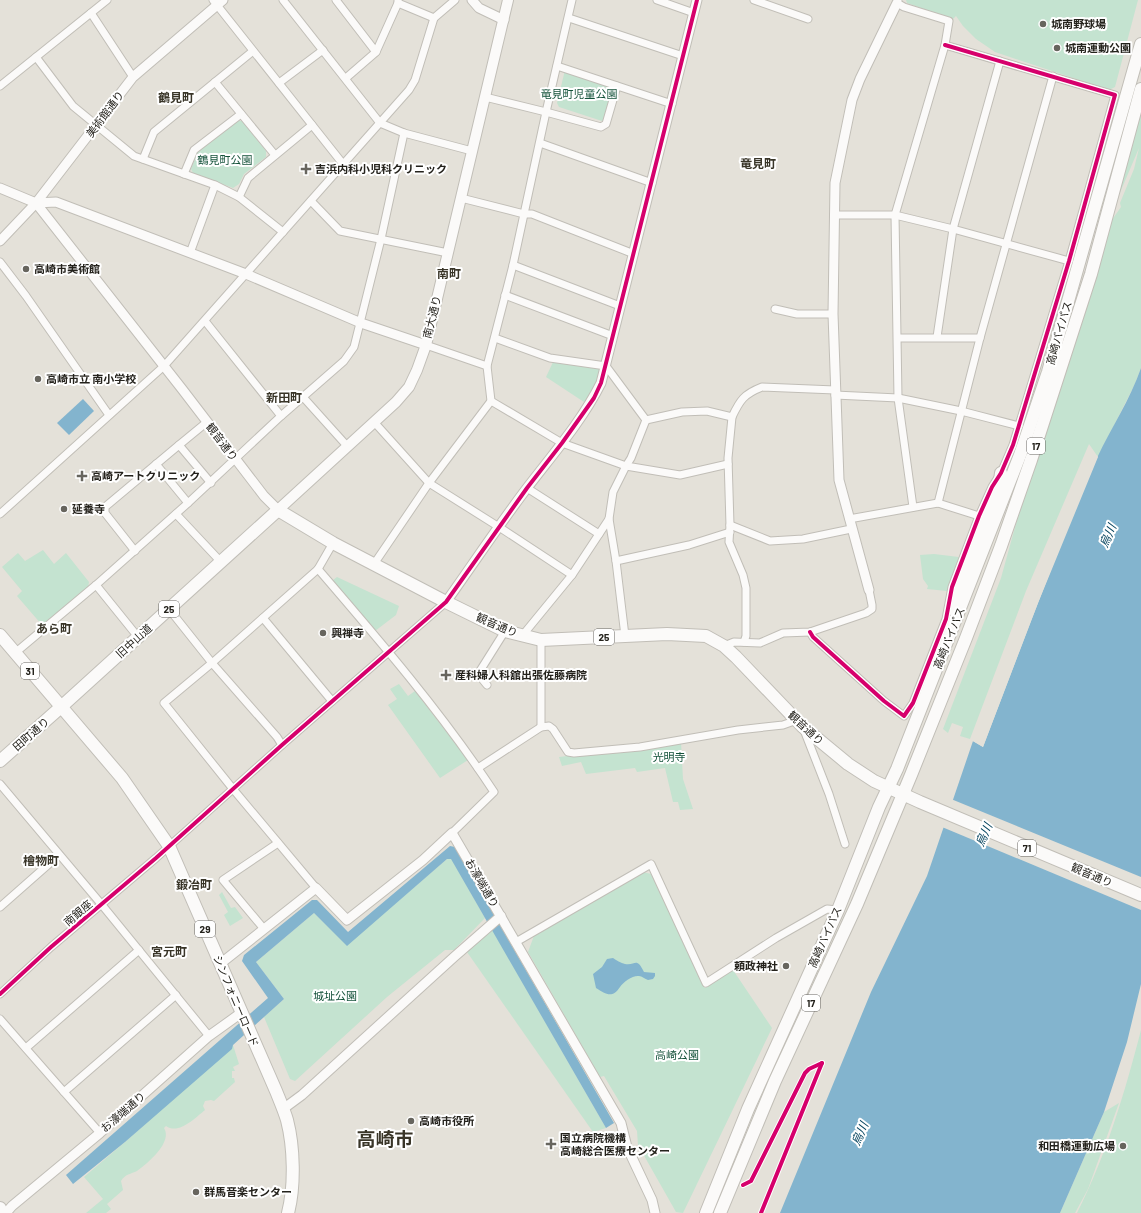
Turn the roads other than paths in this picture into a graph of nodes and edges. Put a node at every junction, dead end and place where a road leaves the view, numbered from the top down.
1 (107, 0) edge
2 (283, 0) edge
3 (336, 0) edge
4 (455, 0) edge
5 (472, 0) edge
6 (508, 0) edge
7 (572, 0) edge
8 (657, 0) edge
9 (697, 0) edge
10 (754, 0) edge
11 (398, 1) edge
12 (898, 1) edge
13 (218, 2) edge
14 (91, 13) junction
15 (694, 13) junction
16 (434, 18) junction
17 (569, 18) junction
18 (808, 19) dead end
19 (504, 20) junction
20 (944, 44) junction
21 (1141, 44) edge
22 (323, 50) junction
23 (253, 51) junction
24 (376, 52) junction
25 (683, 56) junction
26 (36, 57) junction
27 (1000, 61) junction
28 (557, 66) junction
29 (1053, 76) junction
30 (133, 77) junction
31 (346, 78) junction
32 (215, 82) junction
33 (279, 83) junction
34 (0, 86) edge
35 (618, 86) junction
36 (1141, 88) edge
37 (485, 97) junction
38 (672, 104) junction
39 (546, 112) junction
40 (241, 114) junction
41 (380, 123) junction
42 (97, 125) junction
43 (312, 125) junction
44 (404, 133) junction
45 (540, 143) junction
46 (472, 151) junction
47 (275, 155) junction
48 (143, 159) junction
49 (343, 164) junction
50 (184, 174) junction
51 (652, 183) junction
52 (215, 185) junction
53 (0, 188) edge
54 (239, 197) junction
55 (461, 198) junction
56 (311, 201) junction
57 (36, 203) junction
58 (524, 214) junction
59 (834, 215) junction
60 (895, 215) junction
61 (953, 229) junction
62 (283, 232) junction
63 (381, 239) junction
64 (0, 241) edge
65 (1006, 244) junction
66 (190, 253) junction
67 (448, 253) junction
68 (634, 254) junction
69 (1069, 261) junction
70 (0, 262) edge
71 (513, 265) junction
72 (246, 274) junction
73 (505, 295) junction
74 (620, 306) junction
75 (775, 309) dead end
76 (833, 314) junction
77 (204, 321) junction
78 (361, 323) junction
79 (614, 336) junction
80 (937, 337) junction
81 (495, 338) junction
82 (898, 338) junction
83 (980, 338) junction
84 (426, 345) junction
85 (164, 366) junction
86 (487, 366) junction
87 (606, 366) junction
88 (835, 392) junction
89 (303, 397) junction
90 (898, 398) junction
91 (491, 401) junction
92 (961, 411) junction
93 (109, 416) junction
94 (281, 416) junction
95 (732, 417) junction
96 (646, 420) junction
97 (207, 422) junction
98 (375, 423) junction
99 (1019, 426) junction
100 (562, 443) junction
101 (179, 445) junction
102 (348, 448) junction
103 (236, 460) junction
104 (156, 464) junction
105 (728, 464) junction
106 (626, 466) junction
107 (1001, 473) junction
108 (212, 483) junction
109 (429, 484) junction
110 (527, 488) junction
111 (938, 503) junction
112 (188, 504) junction
113 (913, 507) junction
114 (278, 510) junction
115 (0, 514) edge
116 (176, 514) junction
117 (979, 516) junction
118 (609, 519) junction
119 (849, 519) junction
120 (499, 527) junction
121 (730, 528) junction
122 (851, 529) junction
123 (599, 534) junction
124 (333, 542) junction
125 (135, 551) junction
126 (616, 561) junction
127 (221, 562) junction
128 (374, 564) junction
129 (318, 569) junction
130 (572, 576) junction
131 (96, 585) junction
132 (869, 590) joint
133 (446, 602) junction
134 (169, 608) junction
135 (263, 618) junction
136 (505, 631) junction
137 (952, 631) junction
138 (810, 632) junction
139 (0, 635) edge
140 (522, 636) junction
141 (625, 636) junction
142 (138, 637) junction
143 (541, 640) junction
144 (744, 642) junction
145 (724, 646) junction
146 (389, 651) junction
147 (15, 653) junction
148 (212, 663) junction
149 (487, 685) dead end
150 (332, 701) junction
151 (61, 707) junction
152 (800, 723) junction
153 (541, 727) junction
154 (282, 745) junction
155 (0, 761) edge
156 (478, 768) junction
157 (0, 784) edge
158 (889, 788) junction
159 (233, 789) junction
160 (908, 797) junction
161 (452, 833) junction
162 (278, 843) junction
163 (845, 844) dead end
164 (169, 846) junction
165 (59, 855) junction
166 (316, 888) junction
167 (1141, 896) edge
168 (102, 904) junction
169 (0, 907) edge
170 (838, 910) junction
171 (500, 918) junction
172 (264, 930) junction
173 (516, 942) junction
174 (139, 950) junction
175 (220, 964) junction
176 (0, 994) edge
177 (176, 995) junction
178 (241, 1013) junction
179 (0, 1019) edge
180 (209, 1036) junction
181 (26, 1048) junction
182 (64, 1092) junction
183 (283, 1109) junction
184 (748, 1109) junction
185 (100, 1133) junction
186 (652, 1200) junction
187 (0, 1208) edge
188 (2, 1213) edge
189 (6, 1213) edge
190 (288, 1213) edge
191 (655, 1213) edge
192 (661, 1213) edge
193 (698, 1213) edge
194 (706, 1213) edge
195 (720, 1213) edge

1 - 14 street
2 - 22 street
3 - 24 street
4 - 16 street
5 - 19 street
6 - 19 main road, 南大通り
7 - 17 street
8 - 15 street
9 - 15 street
10 - 18 street
11 - 16 street
11 - 24 street
12 - 20 street
12 - 59 street
13 - 23 street
13 - 30 street, 美術館通り
14 - 26 street
14 - 30 street
15 - 25 street
16 - 41 street
17 - 25 street
17 - 28 street
19 - 37 main road, 南大通り
20 - 27 street
20 - 60 street
21 - 137 main road, 高崎バイパス / 17
22 - 31 street
22 - 33 street
23 - 32 street
23 - 33 street
24 - 31 street
25 - 38 street
26 - 34 street
26 - 42 street
27 - 29 street
27 - 61 street
28 - 35 street
28 - 39 street
29 - 65 street
29 - 69 street
30 - 42 street, 美術館通り
31 - 41 street
32 - 40 street
32 - 48 street
33 - 43 street
35 - 38 street
35 - 39 street
36 - 160 main road, 高崎バイパス / 17
37 - 39 street
37 - 46 main road, 南大通り
38 - 51 street
39 - 45 street
40 - 47 street
40 - 50 street
41 - 44 street
41 - 49 street
42 - 48 street
42 - 57 street, 美術館通り
43 - 47 street
43 - 49 street
44 - 46 street
44 - 63 street
45 - 51 street
45 - 58 street
46 - 55 main road, 南大通り
47 - 54 street
48 - 50 street
49 - 56 street
50 - 52 street
51 - 68 street
52 - 54 street
52 - 66 street
53 - 57 street, 観音通り
54 - 62 street
55 - 58 street
55 - 67 main road, 南大通り
56 - 62 street
56 - 63 street
57 - 64 street, 美術館通り
57 - 66 street
57 - 85 street, 観音通り
58 - 68 street
58 - 71 street
59 - 60 street
59 - 76 street
60 - 61 street
60 - 82 street
61 - 65 street
61 - 80 street
62 - 72 street
63 - 67 street
63 - 78 street
65 - 69 street
65 - 83 street
66 - 72 street
67 - 84 main road, 南大通り
68 - 74 street
69 - 99 street
70 - 93 street
71 - 73 street
71 - 74 street
72 - 77 street
72 - 78 street
73 - 79 street
73 - 81 street
74 - 79 street
75 - 76 street
76 - 88 street
77 - 85 street
77 - 94 street
78 - 84 street
78 - 89 street
79 - 87 street
80 - 82 street
80 - 83 street
81 - 86 street
81 - 87 street
82 - 90 street
83 - 92 street
84 - 86 street
84 - 98 main road, 南大通り
85 - 93 street
85 - 97 street, 観音通り
86 - 91 street
87 - 96 street
87 - 100 street
88 - 90 street
88 - 95 street
88 - 119 street
89 - 94 street
89 - 102 street
90 - 92 street
90 - 113 street
91 - 100 street
91 - 109 street
92 - 99 street
92 - 111 street
93 - 115 street
94 - 103 street
95 - 96 street
95 - 105 street
96 - 106 street
97 - 101 street
97 - 103 street, 観音通り
98 - 102 main road, 南大通り
98 - 109 street
99 - 107 street
100 - 106 street
100 - 110 street
101 - 104 street
101 - 108 street
102 - 114 main road, 南大通り
103 - 108 street
103 - 114 street, 観音通り
104 - 112 street
104 - 125 street
105 - 106 street
105 - 121 street
106 - 118 street
107 - 117 street
107 - 137 main road
108 - 112 street
109 - 120 street
109 - 128 street
110 - 120 street
110 - 123 street
111 - 113 street
111 - 117 street
112 - 116 street
113 - 119 street
114 - 124 main road, 観音通り / 25
114 - 127 main road, 旧中山道 / 25
116 - 125 street
116 - 127 street
117 - 138 street
118 - 123 street
118 - 126 street
119 - 122 street
120 - 130 street
120 - 133 street
121 - 122 street
121 - 126 street
121 - 144 street
122 - 132 street
123 - 130 street
124 - 128 main road, 観音通り / 25
124 - 129 street
125 - 131 street
126 - 141 street
127 - 134 main road, 旧中山道 / 25
128 - 133 main road, 観音通り / 25
129 - 135 street
129 - 146 street
130 - 140 street
131 - 142 street
131 - 147 street
132 - 138 street
133 - 136 main road, 観音通り / 25
133 - 146 street, 南銀座
134 - 142 main road, 旧中山道 / 25
134 - 148 street
135 - 148 street
135 - 150 street
136 - 140 main road, 観音通り / 25
136 - 149 street
137 - 158 main road, 高崎バイパス / 17
138 - 144 street
139 - 147 main road, シンフォニーロード / 31
140 - 143 main road, 観音通り / 25
141 - 143 main road, 観音通り / 25
141 - 145 main road, 観音通り / 25
142 - 151 main road, 旧中山道 / 25
143 - 153 street
144 - 145 street
145 - 152 main road, 観音通り / 25
146 - 150 street, 南銀座
146 - 156 street
147 - 151 main road, シンフォニーロード / 31
148 - 154 street
148 - 159 street
150 - 154 street, 南銀座
151 - 155 main road, 田町通り / 25
151 - 164 main road, シンフォニーロード / 29
152 - 153 street
152 - 158 main road, 観音通り / 25
152 - 163 street
153 - 156 street
154 - 159 street, 南銀座
156 - 161 street
157 - 165 street
158 - 160 main road, 観音通り / 25
158 - 170 main road, 高崎バイパス / 17
159 - 162 street
159 - 164 street, 南銀座
160 - 167 main road, 観音通り / 71
160 - 195 main road, 高崎バイパス / 17
161 - 166 street
161 - 171 street, お濠端通り
162 - 166 street
162 - 172 street
164 - 168 street, 南銀座
164 - 175 main road, シンフォニーロード / 29
165 - 168 street
165 - 169 street
166 - 172 street
168 - 174 street
168 - 176 street, 南銀座
170 - 173 street
170 - 184 main road, 高崎バイパス / 17
171 - 173 street, お濠端通り
171 - 183 street
172 - 175 street
173 - 186 street, お濠端通り
174 - 177 street
174 - 181 street
175 - 178 main road, シンフォニーロード / 29
177 - 180 street
177 - 182 street
178 - 180 street, お濠端通り
178 - 183 main road, シンフォニーロード / 29
179 - 181 street
180 - 185 street, お濠端通り
181 - 182 street
182 - 185 street
183 - 190 main road, シンフォニーロード / 29
184 - 193 main road, 17
184 - 194 main road, 高崎バイパス / 17
185 - 189 street, お濠端通り
186 - 191 street
186 - 192 street
187 - 188 main road

